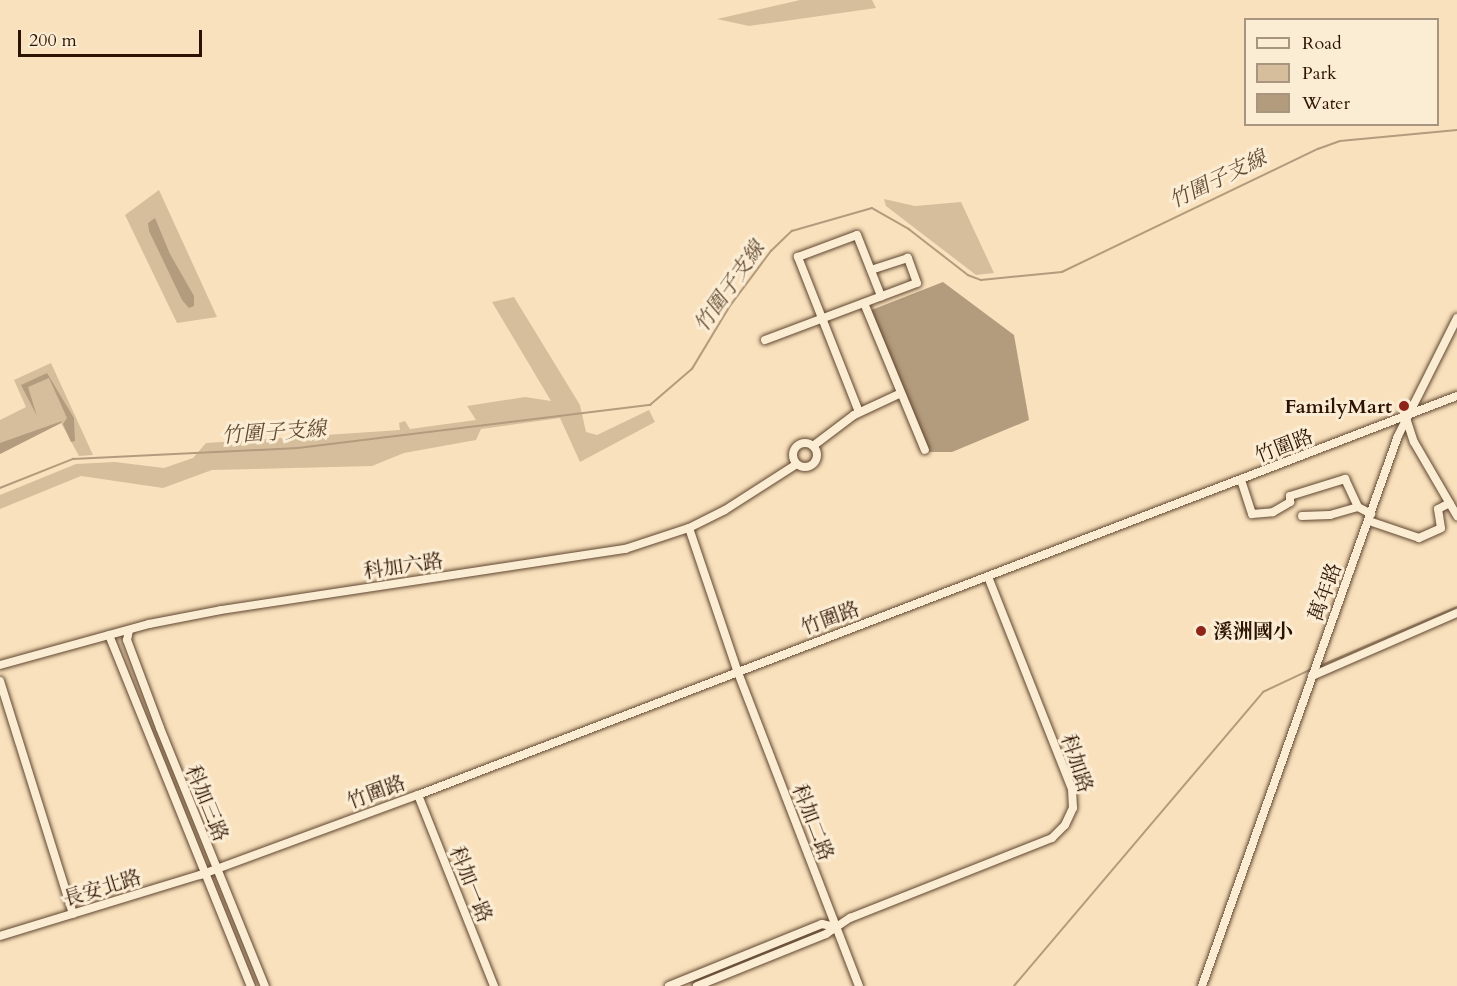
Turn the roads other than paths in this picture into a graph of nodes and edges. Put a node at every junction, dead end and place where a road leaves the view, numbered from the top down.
1 (871, 270) junction
2 (881, 296) junction
3 (864, 303) junction
4 (1457, 318) edge
5 (823, 319) junction
6 (765, 340) dead end
7 (899, 394) junction
8 (1457, 396) edge
9 (859, 412) junction
10 (1406, 418) junction
11 (813, 446) junction
12 (925, 450) dead end
13 (797, 464) junction
14 (1241, 480) junction
15 (1450, 503) junction
16 (1358, 507) junction
17 (1302, 516) dead end
18 (1457, 516) edge
19 (1370, 517) junction
20 (689, 528) junction
21 (988, 577) junction
22 (1457, 613) edge
23 (129, 630) junction
24 (109, 635) junction
25 (0, 665) edge
26 (737, 670) junction
27 (1314, 670) junction
28 (0, 681) edge
29 (418, 795) junction
30 (212, 869) junction
31 (73, 914) junction
32 (835, 927) junction
33 (0, 936) edge
34 (252, 986) edge
35 (265, 986) edge
36 (494, 986) edge
37 (669, 986) edge
38 (697, 986) edge
39 (859, 986) edge
40 (1202, 986) edge

1 - 2 street
1 - 2 street
1 - 5 street
2 - 3 street
3 - 5 street
3 - 7 street
4 - 10 street, 萬年路
5 - 6 street
5 - 9 street
7 - 9 street
7 - 12 street
8 - 10 street, 竹圍路
9 - 11 street
10 - 14 street, 竹圍路
10 - 15 street
10 - 19 street, 萬年路
11 - 13 street
11 - 13 street
13 - 20 street, 科加六路
14 - 16 street
14 - 21 street, 竹圍路
15 - 18 street
15 - 19 street
16 - 17 street
16 - 19 street
19 - 27 street, 萬年路
20 - 23 street, 科加六路
20 - 26 street, 科加二路
21 - 26 street, 竹圍路
21 - 32 street, 科加路
22 - 27 street
23 - 24 street, 科加六路
23 - 30 street, 科加三路
24 - 25 street, 科加六路
24 - 30 street, 科加三路
26 - 29 street, 竹圍路
26 - 32 street, 科加二路
27 - 40 street, 萬年路
28 - 31 street
29 - 30 street, 竹圍路
29 - 36 street, 科加一路
30 - 31 street, 長安北路
30 - 34 street, 科加三路
30 - 35 street, 科加三路
31 - 33 street, 長安北路
32 - 37 street, 科加路
32 - 38 street, 科加路
32 - 39 street, 科加二路

